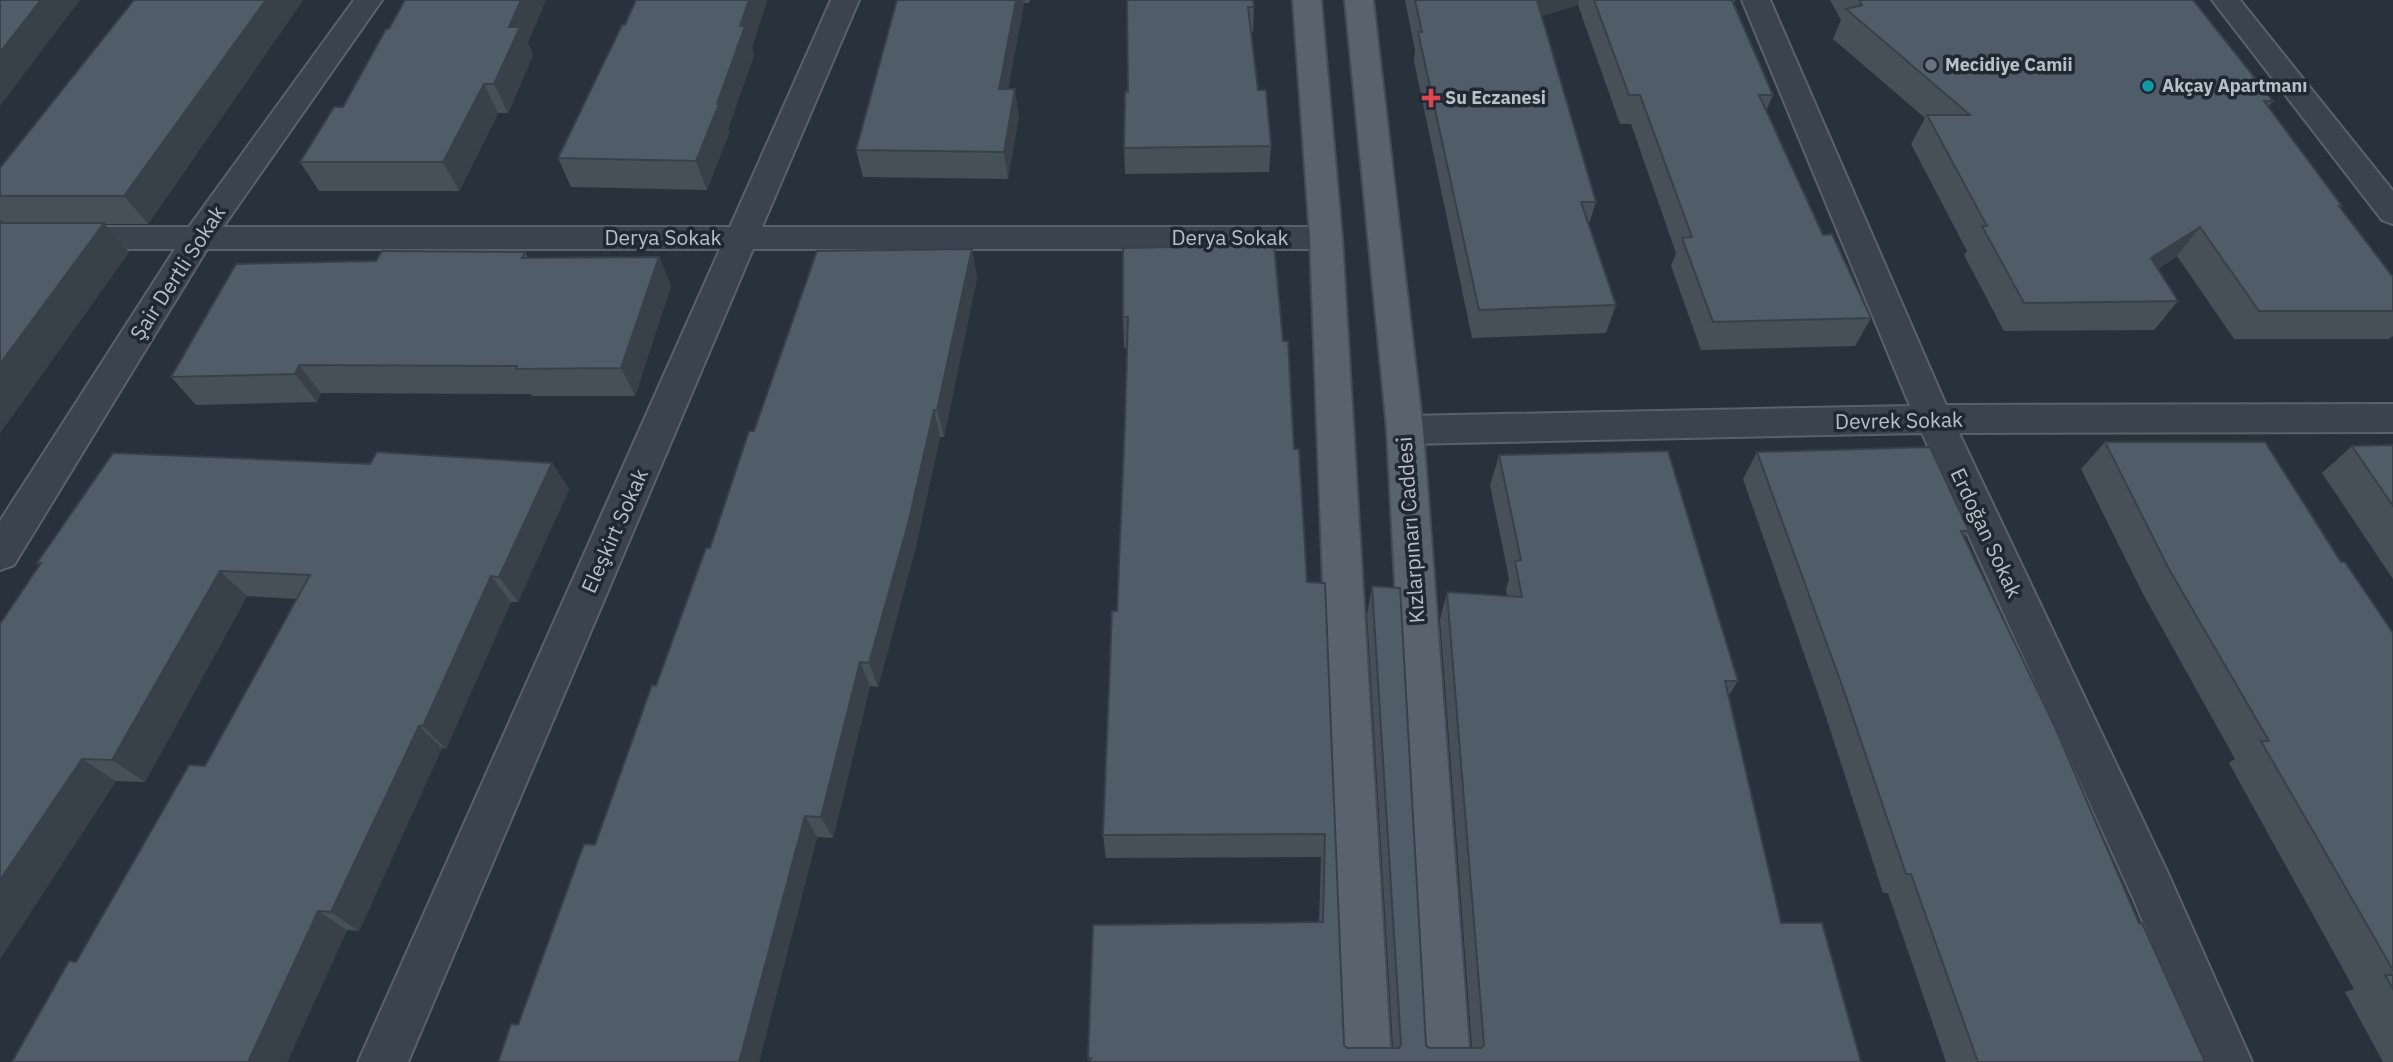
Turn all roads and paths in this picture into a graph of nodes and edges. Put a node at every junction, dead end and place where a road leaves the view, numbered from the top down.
1 (368, 0) edge
2 (845, 0) edge
3 (1307, 0) edge
4 (1359, 0) edge
5 (1756, 0) edge
6 (2226, 0) edge
7 (2393, 213) edge
8 (0, 238) edge
9 (198, 238) junction
10 (743, 238) junction
11 (1326, 238) junction
12 (2393, 418) edge
13 (1934, 419) junction
14 (1405, 430) junction
15 (0, 554) edge
16 (383, 1062) edge
17 (1366, 1062) edge
18 (1445, 1062) edge
19 (2227, 1062) edge

1 - 9 street, Şair Dertli Sokak
2 - 10 street, Eleşkirt Sokak
3 - 11 main road
4 - 14 main road, Kızlarpınarı Caddesi
5 - 13 street, Erdoğan Sokak
6 - 7 street
8 - 9 street, Derya Sokak
9 - 10 street, Derya Sokak
9 - 15 street, Şair Dertli Sokak
10 - 11 street, Derya Sokak
10 - 16 street, Eleşkirt Sokak
11 - 17 main road
12 - 13 street, Devrek Sokak
13 - 14 street, Devrek Sokak
13 - 19 street, Erdoğan Sokak
14 - 18 main road, Kızlarpınarı Caddesi

